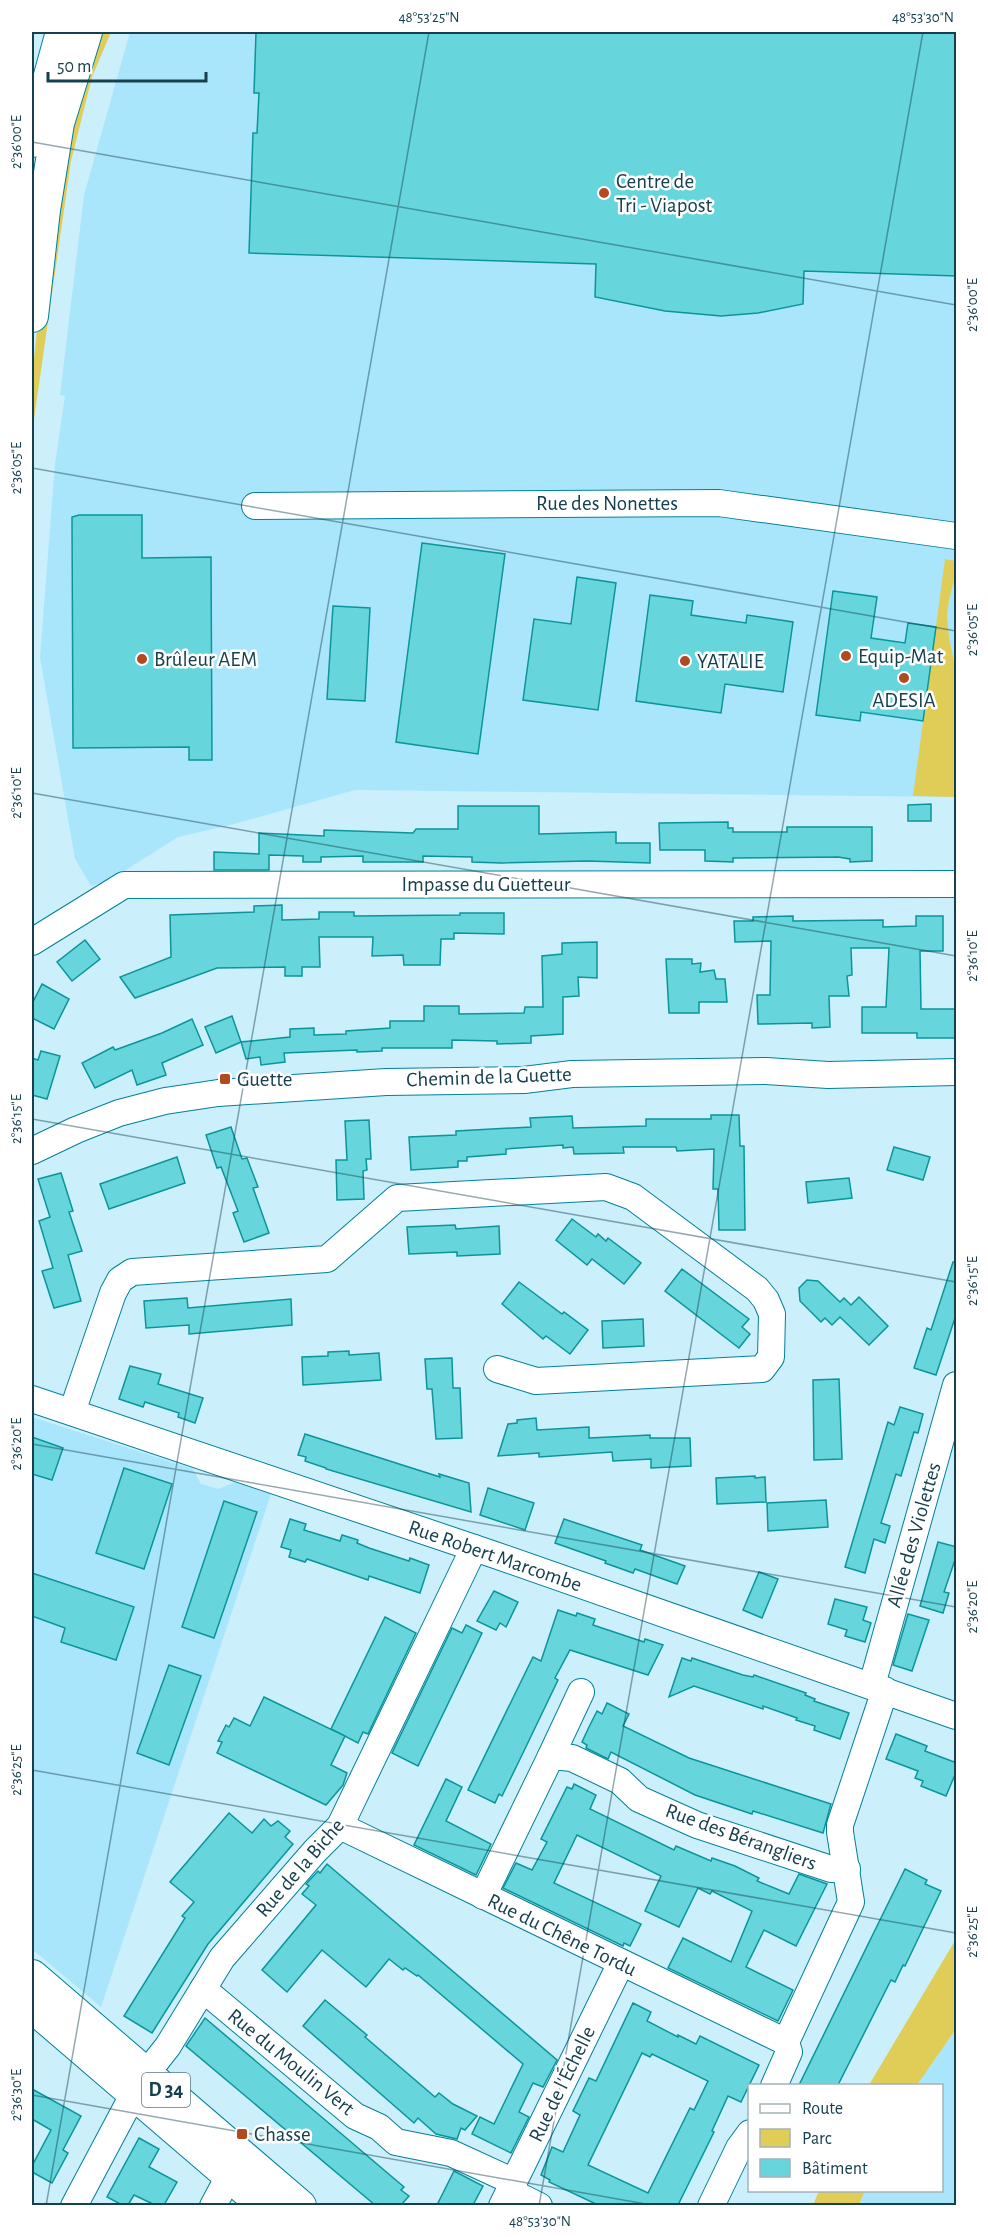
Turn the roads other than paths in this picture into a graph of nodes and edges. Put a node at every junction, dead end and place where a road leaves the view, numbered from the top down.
1 (62, 32) edge
2 (78, 32) edge
3 (86, 32) edge
4 (32, 141) edge
5 (41, 232) junction
6 (32, 316) edge
7 (255, 506) dead end
8 (957, 536) edge
9 (957, 884) edge
10 (32, 942) edge
11 (957, 1072) edge
12 (32, 1151) edge
13 (497, 1369) dead end
14 (957, 1385) edge
15 (32, 1399) edge
16 (72, 1412) junction
17 (474, 1548) junction
18 (878, 1688) junction
19 (581, 1692) dead end
20 (957, 1716) edge
21 (551, 1756) junction
22 (340, 1826) junction
23 (847, 1869) junction
24 (483, 1896) junction
25 (621, 1963) junction
26 (32, 1976) edge
27 (203, 1989) junction
28 (32, 2007) edge
29 (786, 2042) junction
30 (140, 2084) junction
31 (774, 2084) edge
32 (748, 2136) edge
33 (229, 2176) junction
34 (509, 2193) edge
35 (74, 2205) edge
36 (213, 2205) edge
37 (265, 2205) edge
38 (300, 2205) edge
39 (539, 2205) edge
40 (711, 2205) edge

1 - 4 main road
2 - 5 street
3 - 5 main road
5 - 6 main road
7 - 8 street, Rue des Nonettes
9 - 10 street, Impasse du Guetteur
11 - 12 street, Chemin de la Guette
13 - 16 street
14 - 18 street, Allée des Violettes
15 - 16 street, Rue Robert Marcombe
16 - 17 street, Rue Robert Marcombe
17 - 18 street, Rue Robert Marcombe
17 - 22 street, Rue de la Biche
18 - 20 street, Rue Robert Marcombe
18 - 23 street, Allée des Violettes
19 - 21 street
21 - 23 street, Rue des Bérangliers
21 - 24 street
22 - 24 street, Rue du Chêne Tordu
22 - 27 street, Rue de la Biche
23 - 29 street, Allée des Violettes
24 - 25 street, Rue du Chêne Tordu
25 - 29 street, Rue du Chêne Tordu
25 - 34 street, Rue de l'Échelle
26 - 30 main road, D 34
27 - 30 street, Rue de la Biche
27 - 34 street, Rue du Moulin Vert
28 - 30 main road, D 34
29 - 31 street, Allée des Violettes
30 - 33 main road, D 34
30 - 35 street, Rue de la Biche
30 - 38 main road, D 34
32 - 40 street
33 - 36 street
33 - 37 main road, D 34
34 - 39 street, Rue du Moulin Vert

